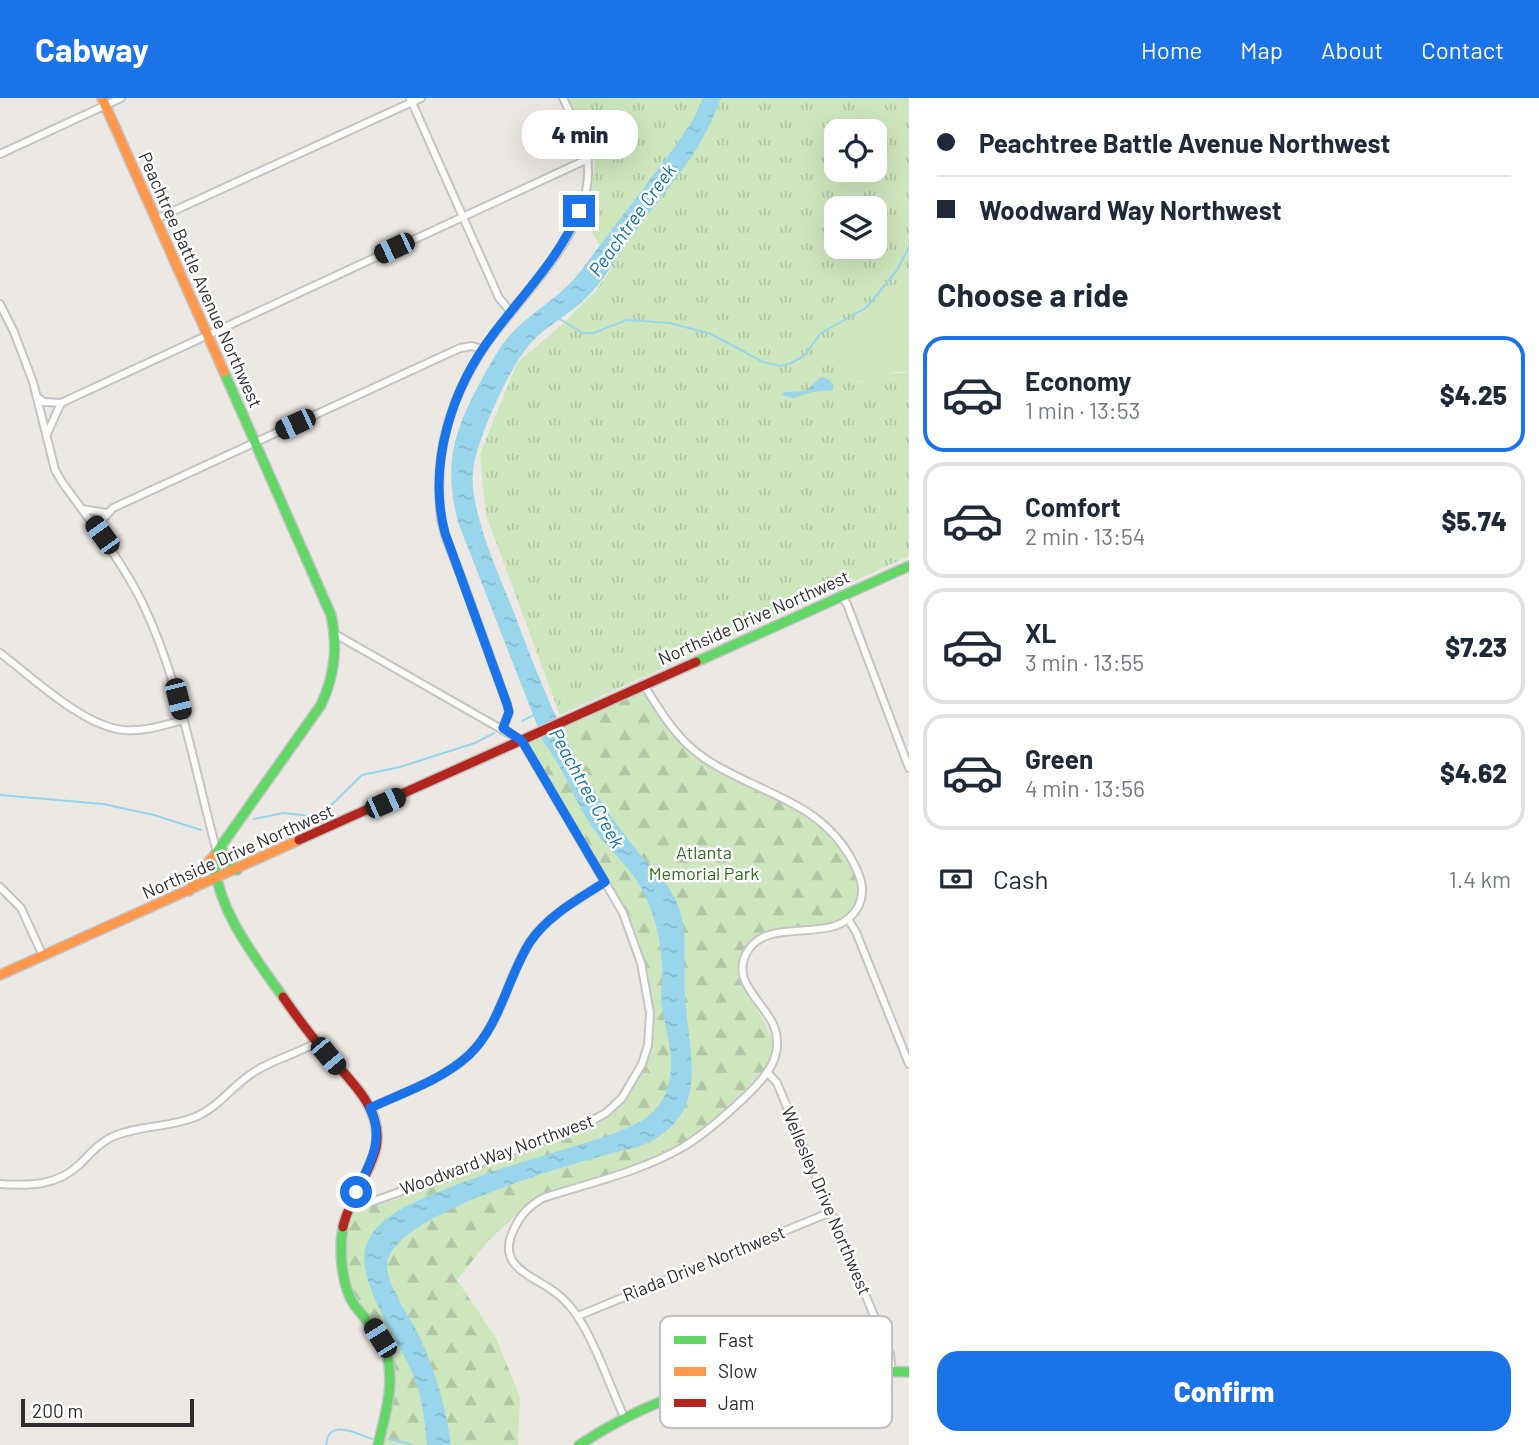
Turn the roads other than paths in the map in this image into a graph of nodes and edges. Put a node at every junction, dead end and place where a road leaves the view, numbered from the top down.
1 (121, 98) edge
2 (421, 98) edge
3 (563, 98) edge
4 (411, 100) edge
5 (104, 102) edge
6 (0, 154) edge
7 (588, 159) junction
8 (462, 217) junction
9 (156, 219) junction
10 (0, 304) edge
11 (511, 312) junction
12 (207, 334) junction
13 (482, 349) junction
14 (37, 397) junction
15 (61, 403) junction
16 (46, 436) junction
17 (255, 443) junction
18 (82, 509) junction
19 (106, 513) junction
20 (102, 535) junction
21 (909, 566) edge
22 (841, 596) junction
23 (335, 634) junction
24 (0, 653) edge
25 (643, 684) junction
26 (183, 720) junction
27 (503, 728) junction
28 (522, 741) junction
29 (909, 768) edge
30 (217, 851) junction
31 (237, 870) junction
32 (215, 880) junction
33 (605, 882) junction
34 (0, 887) edge
35 (190, 891) junction
36 (848, 919) junction
37 (43, 956) junction
38 (0, 975) edge
39 (317, 1042) junction
40 (909, 1064) edge
41 (768, 1073) junction
42 (370, 1108) junction
43 (0, 1184) edge
44 (350, 1205) junction
45 (831, 1212) junction
46 (578, 1316) junction
47 (874, 1316) edge
48 (892, 1372) edge
49 (909, 1372) edge
50 (660, 1401) edge
51 (624, 1417) junction
52 (378, 1445) edge
53 (579, 1445) edge

1 - 5 street
2 - 4 street
3 - 7 street
4 - 8 street
4 - 9 street
5 - 6 street
5 - 9 street, Peachtree Battle Avenue Northwest
7 - 8 street
7 - 11 street
8 - 11 street
8 - 12 street
9 - 12 street, Peachtree Battle Avenue Northwest
10 - 14 street
11 - 13 street
12 - 15 street
12 - 17 street, Peachtree Battle Avenue Northwest
13 - 17 street
13 - 27 street
14 - 15 street
14 - 16 street
15 - 16 street
16 - 18 street
17 - 19 street
17 - 23 street, Peachtree Battle Avenue Northwest
18 - 19 street
18 - 20 street
19 - 20 street
20 - 26 street
21 - 22 street, Northside Drive Northwest
22 - 25 street, Northside Drive Northwest
22 - 29 street
23 - 27 street
23 - 30 street, Peachtree Battle Avenue Northwest
24 - 26 street
25 - 28 street, Northside Drive Northwest
25 - 36 street
26 - 30 street
27 - 28 street
28 - 31 street, Northside Drive Northwest
28 - 33 street, Woodward Way Northwest
30 - 31 street
30 - 32 street
30 - 35 street, Peachtree Battle Avenue Northwest
31 - 32 street, Northside Drive Northwest
32 - 35 street, Northside Drive Northwest
32 - 39 street
33 - 42 street
33 - 44 street, Woodward Way Northwest
34 - 37 street
35 - 37 street, Northside Drive Northwest
36 - 40 street
36 - 41 street
37 - 38 street, Northside Drive Northwest
39 - 42 street
39 - 43 street
41 - 45 street, Wellesley Drive Northwest
41 - 46 street
42 - 44 street
44 - 52 street
45 - 46 street, Riada Drive Northwest
45 - 47 street, Wellesley Drive Northwest
46 - 51 street
48 - 49 street
50 - 51 street
51 - 53 street

